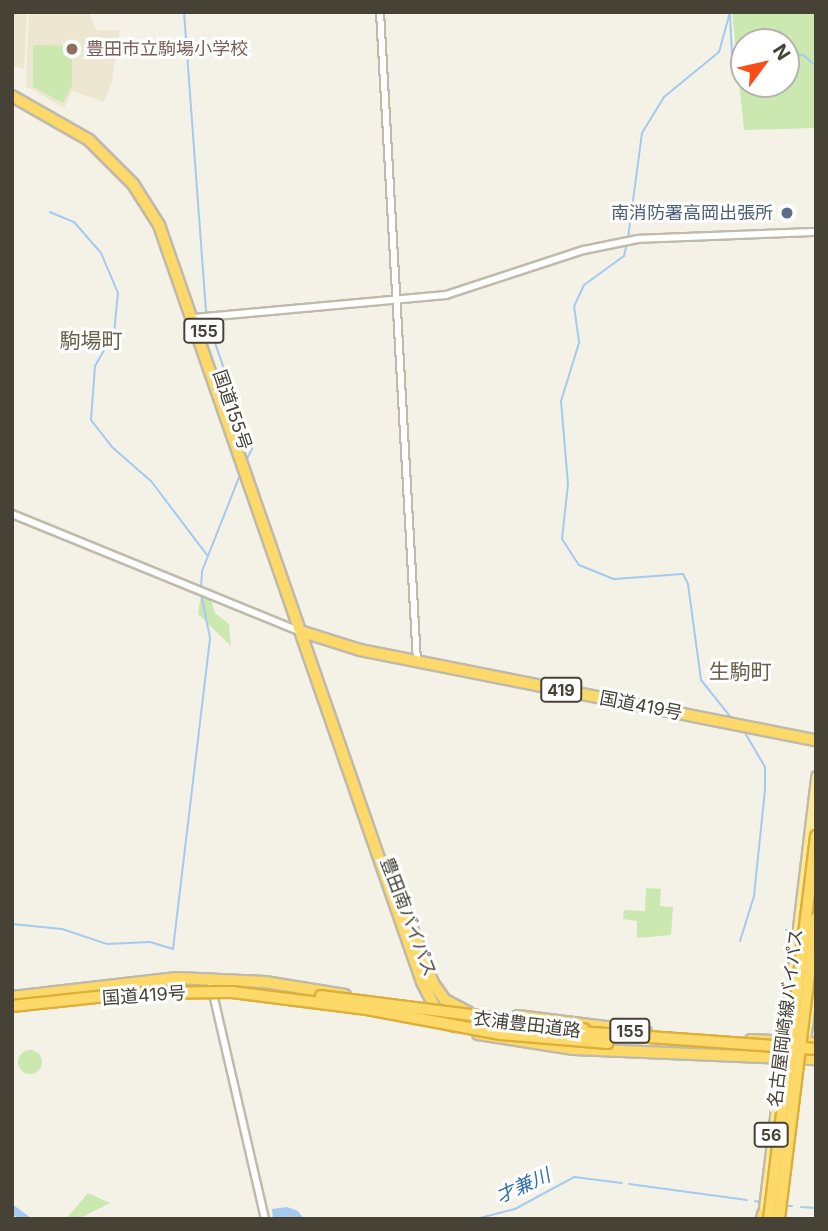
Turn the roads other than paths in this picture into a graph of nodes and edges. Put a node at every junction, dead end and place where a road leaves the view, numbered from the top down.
1 (380, 12) edge
2 (12, 90) edge
3 (12, 96) edge
4 (816, 232) edge
5 (396, 300) junction
6 (197, 318) junction
7 (12, 514) edge
8 (306, 633) junction
9 (417, 661) junction
10 (816, 740) edge
11 (816, 776) edge
12 (816, 836) edge
13 (816, 918) edge
14 (816, 965) edge
15 (174, 979) junction
16 (260, 982) junction
17 (210, 989) junction
18 (425, 989) junction
19 (12, 998) edge
20 (353, 1000) junction
21 (448, 1002) junction
22 (322, 1003) junction
23 (431, 1003) junction
24 (419, 1006) junction
25 (12, 1008) edge
26 (441, 1016) junction
27 (660, 1034) junction
28 (783, 1042) junction
29 (813, 1045) edge
30 (684, 1051) junction
31 (781, 1057) junction
32 (804, 1058) junction
33 (816, 1059) edge
34 (782, 1217) edge
35 (764, 1218) edge
36 (264, 1219) edge

1 - 5 street
2 - 6 highway, 国道155号 / 155
3 - 6 highway, 国道155号 / 155
4 - 5 street
5 - 6 street
5 - 9 street
6 - 8 highway, 国道155号 / 155
7 - 8 street
8 - 9 highway, 国道419号 / 419
8 - 18 highway, 豊田南バイパス / 155
8 - 21 highway, 豊田南バイパス / 155
9 - 10 highway, 国道419号 / 419
11 - 28 main road, 名古屋岡崎線バイパス / 56
12 - 35 highway, bridge
13 - 34 highway, bridge
14 - 29 main road, 名古屋岡崎線バイパス / 56
15 - 16 highway, 国道419号
15 - 17 highway
15 - 19 highway, 国道419号
16 - 17 highway
16 - 24 highway, 国道419号
17 - 25 highway, 国道419号
17 - 26 highway, 国道419号
17 - 36 street
18 - 23 highway, 豊田南バイパス / 155
18 - 24 highway
19 - 20 highway, 衣浦豊田道路, bridge
20 - 27 highway, 衣浦豊田道路, bridge
20 - 29 highway, 衣浦豊田道路, bridge
21 - 23 highway, 国道419号 / 155
21 - 27 highway, 155
22 - 25 highway, 衣浦豊田道路, bridge
22 - 29 highway, 衣浦豊田道路, bridge
22 - 30 highway, 衣浦豊田道路, bridge
23 - 24 highway, 国道419号
23 - 26 highway, 豊田南バイパス / 155
26 - 30 highway, 豊田南バイパス / 155
27 - 28 highway, 155
28 - 29 highway, 155
28 - 31 main road, 名古屋岡崎線バイパス / 56
29 - 32 main road, 名古屋岡崎線バイパス / 56
30 - 31 highway, 155
31 - 32 highway, 155
31 - 35 main road, 名古屋岡崎線バイパス / 56
32 - 33 highway, 155
32 - 34 main road, 名古屋岡崎線バイパス / 56

